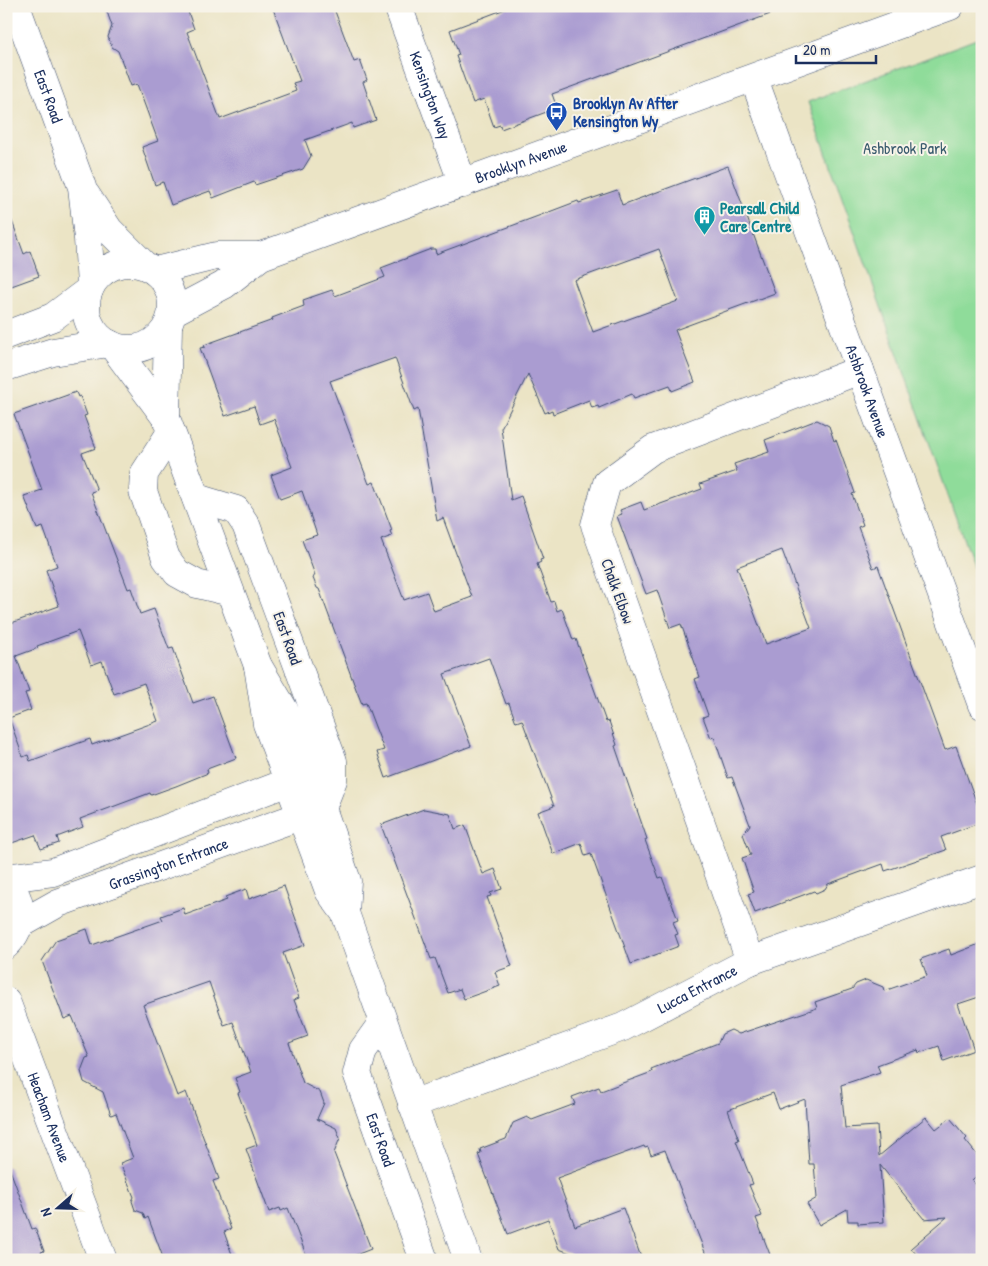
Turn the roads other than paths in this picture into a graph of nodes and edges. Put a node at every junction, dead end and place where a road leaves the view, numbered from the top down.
1 (16, 6) edge
2 (398, 6) edge
3 (950, 6) edge
4 (754, 78) junction
5 (463, 184) junction
6 (82, 187) junction
7 (261, 256) junction
8 (149, 268) junction
9 (90, 287) junction
10 (170, 319) junction
11 (6, 335) edge
12 (110, 344) junction
13 (6, 367) edge
14 (860, 370) junction
15 (169, 425) junction
16 (196, 498) junction
17 (230, 592) junction
18 (982, 705) edge
19 (299, 778) junction
20 (311, 812) junction
21 (6, 878) edge
22 (982, 879) edge
23 (6, 882) edge
24 (13, 935) edge
25 (750, 960) junction
26 (6, 1001) edge
27 (383, 1022) junction
28 (412, 1104) junction
29 (103, 1260) edge
30 (424, 1260) edge
31 (468, 1260) edge

1 - 6 street, East Road
2 - 5 street, Kensington Way
3 - 4 street, Brooklyn Avenue
4 - 5 street, Brooklyn Avenue
4 - 14 street, Ashbrook Avenue
5 - 7 street, Brooklyn Avenue
6 - 8 street, East Road
6 - 9 street, East Road
7 - 8 street, Brooklyn Avenue
7 - 10 street, Brooklyn Avenue
8 - 9 street
8 - 10 street
9 - 11 street
9 - 12 street
10 - 12 street
10 - 15 street
12 - 13 street
12 - 15 street
14 - 18 street, Ashbrook Avenue
14 - 25 street, Chalk Elbow
15 - 16 street
15 - 17 street
16 - 17 street
16 - 20 street, East Road
17 - 19 street
19 - 20 street
19 - 21 street, Grassington Entrance
20 - 24 street, Grassington Entrance
20 - 27 street
22 - 25 street, Lucca Entrance
23 - 24 street
25 - 28 street, Lucca Entrance
26 - 29 street, Heacham Avenue
27 - 28 street
27 - 30 street, East Road
28 - 31 street

